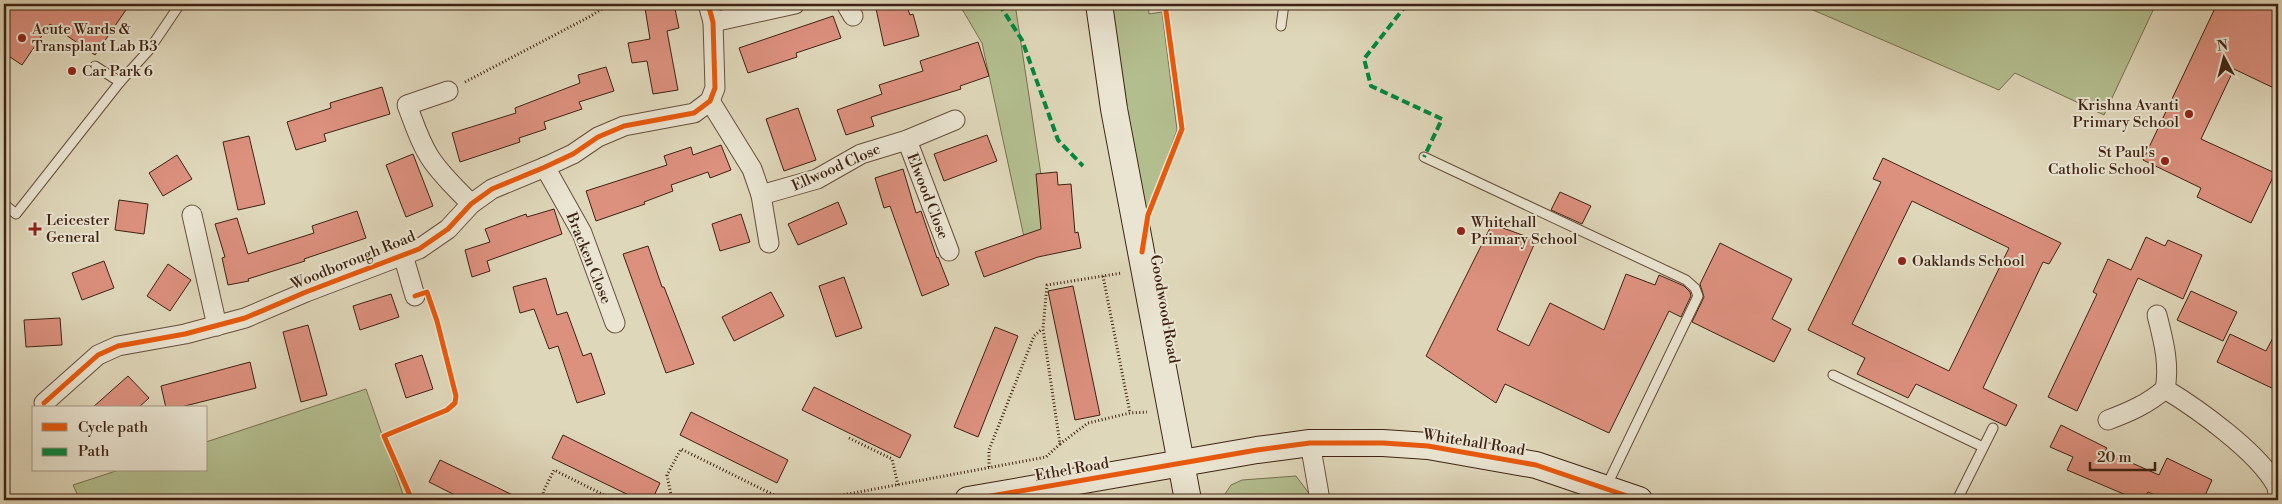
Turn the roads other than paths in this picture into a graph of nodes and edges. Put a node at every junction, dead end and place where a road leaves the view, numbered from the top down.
1 (180, 4) edge
2 (708, 4) edge
3 (795, 4) edge
4 (1099, 4) edge
5 (1284, 4) edge
6 (713, 22) junction
7 (1280, 26) dead end
8 (95, 66) dead end
9 (120, 82) junction
10 (448, 91) road end
11 (710, 101) junction
12 (955, 120) dead end
13 (907, 140) junction
14 (1424, 157) dead end
15 (545, 167) junction
16 (760, 195) junction
17 (4, 204) edge
18 (472, 204) junction
19 (192, 215) dead end
20 (769, 243) dead end
21 (949, 251) dead end
22 (403, 255) junction
23 (416, 296) dead end
24 (2157, 314) dead end
25 (615, 323) dead end
26 (217, 326) junction
27 (1833, 375) dead end
28 (2165, 389) junction
29 (44, 403) dead end
30 (2108, 420) dead end
31 (1993, 428) dead end
32 (1310, 443) junction
33 (1983, 447) junction
34 (1180, 462) junction
35 (1606, 487) junction
36 (2278, 491) edge
37 (1054, 493) edge
38 (968, 500) edge
39 (1188, 500) edge
40 (1320, 500) edge
41 (1639, 500) edge
42 (1957, 500) edge

1 - 9 lane
2 - 6 street
3 - 6 street
4 - 34 street, Goodwood Road
5 - 7 lane
6 - 11 street
8 - 9 lane
9 - 17 lane
10 - 18 street
11 - 15 street, Woodborough Road
11 - 16 street
12 - 13 street, Ellwood Close
13 - 16 street, Ellwood Close
13 - 21 street, Elwood Close
14 - 35 lane
15 - 18 street, Woodborough Road
15 - 25 street, Bracken Close
16 - 20 street
18 - 22 street, Woodborough Road
19 - 26 street
22 - 23 street, Woodborough Road
22 - 26 street, Woodborough Road
24 - 28 street
26 - 29 street, Woodborough Road
27 - 33 lane
28 - 30 street
28 - 36 street
31 - 33 lane
32 - 34 street, Whitehall Road
32 - 35 street, Whitehall Road
32 - 40 street
33 - 42 lane
34 - 37 street, Ethel Road
34 - 39 street, Goodwood Road
35 - 41 street, Whitehall Road
37 - 38 street, Ethel Road

